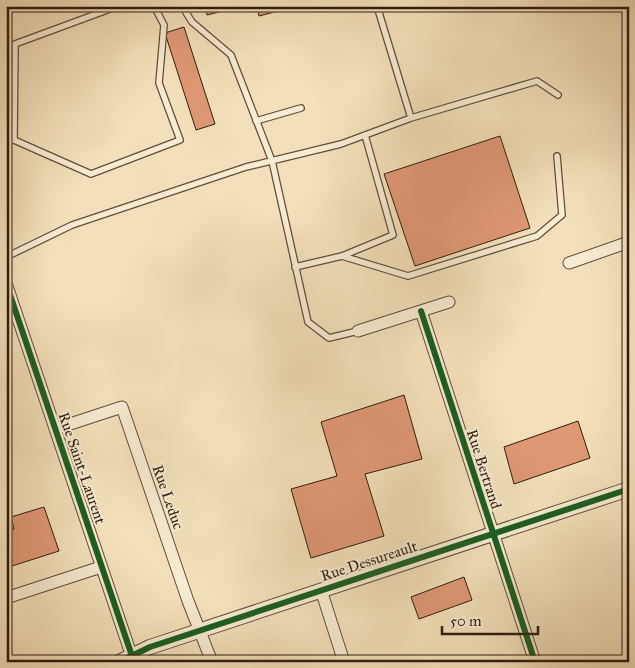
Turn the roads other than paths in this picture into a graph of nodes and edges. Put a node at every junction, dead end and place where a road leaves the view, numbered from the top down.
1 (118, 6) edge
2 (154, 6) edge
3 (182, 6) edge
4 (377, 6) edge
5 (558, 95) dead end
6 (301, 108) dead end
7 (411, 118) junction
8 (256, 121) junction
9 (365, 135) junction
10 (14, 140) junction
11 (6, 141) edge
12 (557, 156) dead end
13 (272, 161) junction
14 (629, 242) edge
15 (342, 256) junction
16 (6, 257) edge
17 (569, 263) dead end
18 (295, 266) junction
19 (6, 283) edge
20 (449, 302) dead end
21 (421, 311) junction
22 (358, 331) joint
23 (55, 429) junction
24 (629, 489) edge
25 (492, 534) junction
26 (101, 567) junction
27 (321, 590) junction
28 (6, 598) edge
29 (200, 630) junction
30 (133, 658) edge
31 (118, 662) edge
32 (212, 662) edge
33 (344, 662) edge
34 (535, 662) edge

1 - 10 lane
2 - 10 lane
3 - 8 lane
4 - 7 lane
5 - 7 lane
6 - 8 lane
7 - 9 lane
8 - 13 lane
9 - 13 lane
9 - 15 lane
10 - 11 lane
12 - 15 lane
13 - 16 lane
13 - 18 lane
14 - 17 street
15 - 18 lane
18 - 22 lane
19 - 23 street, Rue Saint-Laurent
20 - 21 street
21 - 22 street
21 - 25 street, Rue Bertrand
23 - 26 street, Rue Saint-Laurent
23 - 29 street, Rue Leduc
24 - 25 street, Rue Dessureault
25 - 27 street, Rue Dessureault
25 - 34 street, Rue Bertrand
26 - 28 street
26 - 30 street, Rue Saint-Laurent
27 - 29 street, Rue Dessureault
27 - 33 street
29 - 30 street, Rue Dessureault
29 - 32 street, Rue Leduc
30 - 31 street, Rue Dessureault

